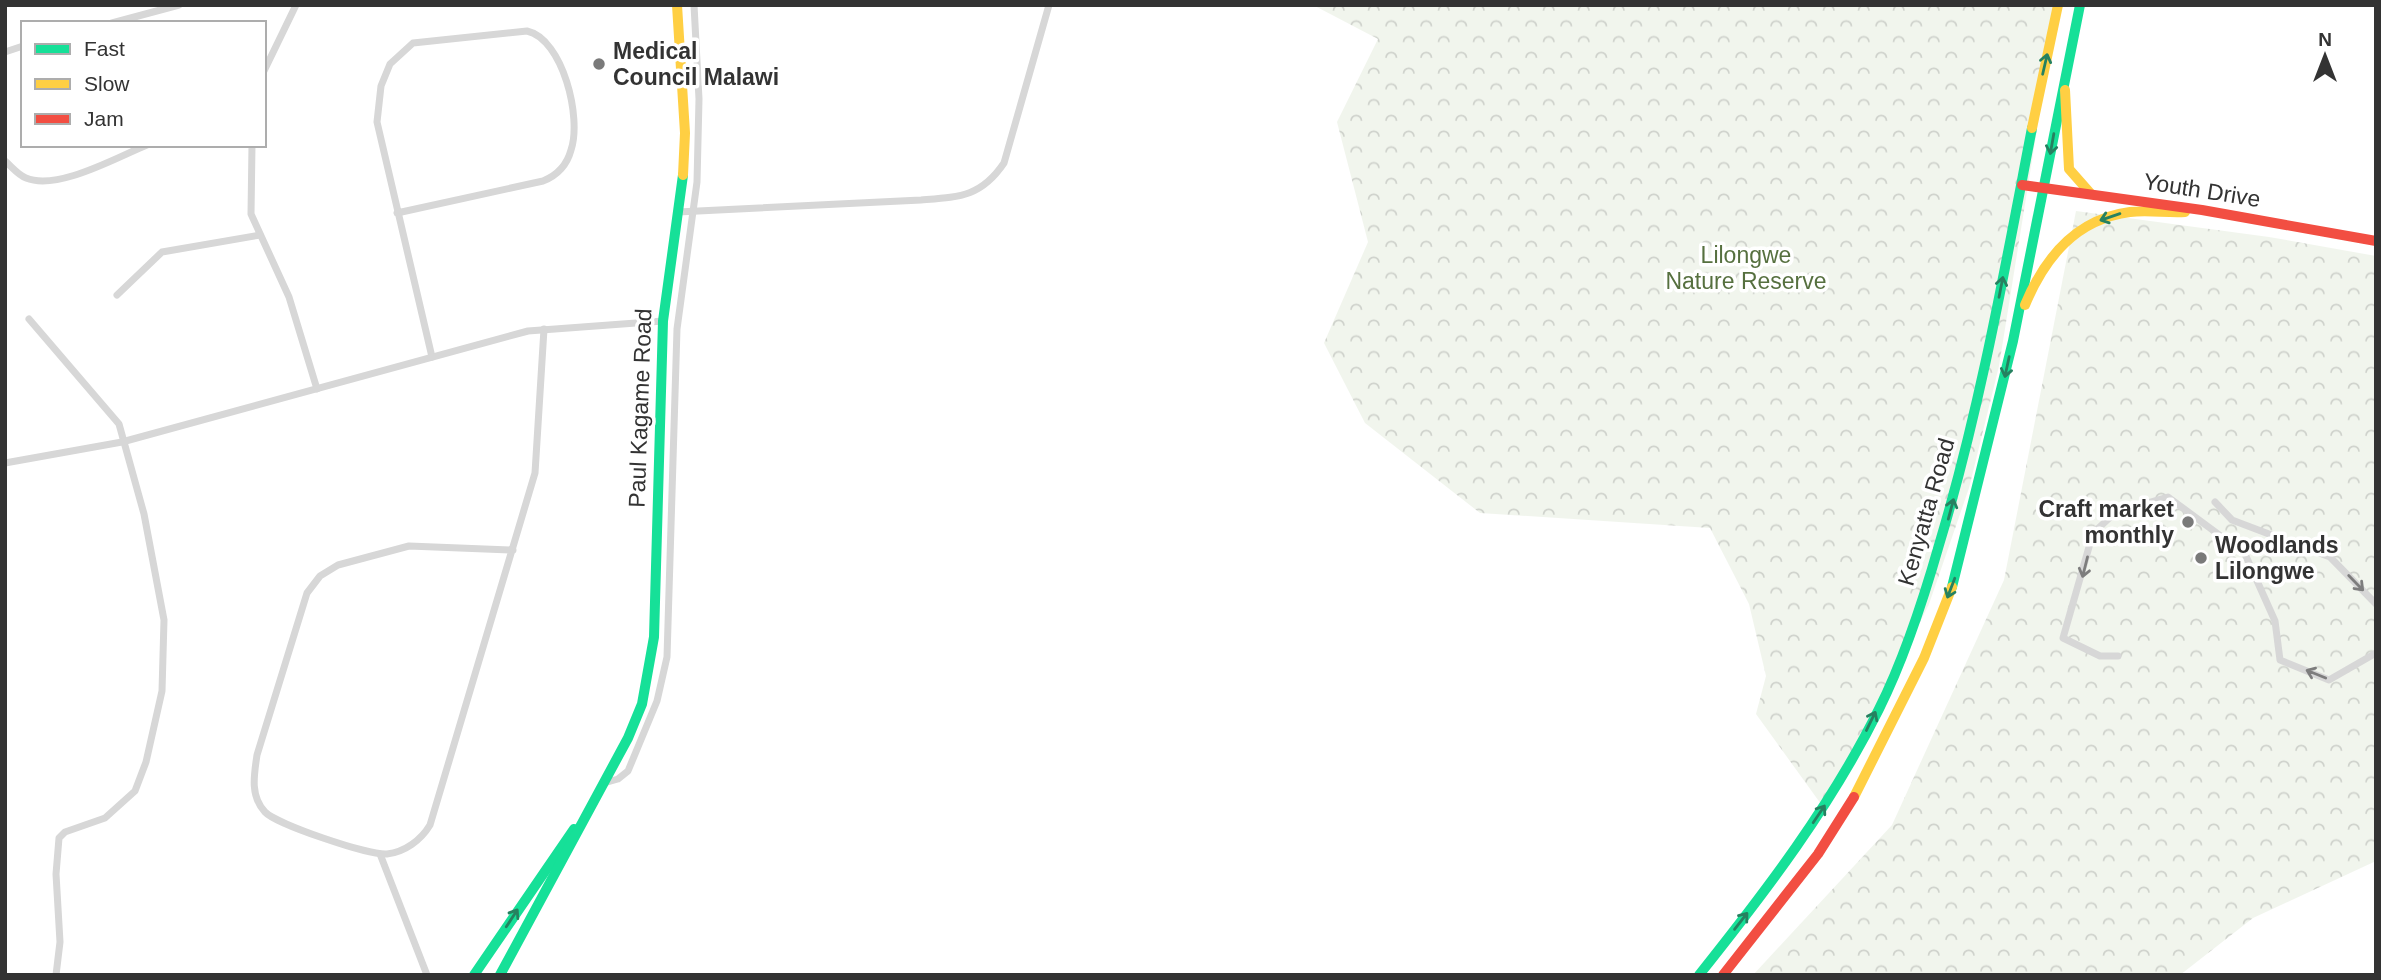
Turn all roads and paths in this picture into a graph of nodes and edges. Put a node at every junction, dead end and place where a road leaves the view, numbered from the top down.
1 (179, 5) edge
2 (296, 5) edge
3 (677, 5) edge
4 (694, 5) edge
5 (1049, 5) edge
6 (2057, 5) edge
7 (2080, 5) edge
8 (119, 21) edge
9 (266, 67) edge
10 (2064, 77) junction
11 (142, 147) edge
12 (253, 147) edge
13 (5, 161) edge
14 (2022, 185) junction
15 (2045, 187) junction
16 (2091, 194) junction
17 (2202, 210) junction
18 (678, 212) junction
19 (397, 213) junction
20 (695, 213) junction
21 (260, 235) junction
22 (2376, 241) edge
23 (117, 295) dead end
24 (29, 319) dead end
25 (663, 321) junction
26 (544, 329) junction
27 (2013, 341) junction
28 (432, 357) junction
29 (317, 389) junction
30 (122, 442) junction
31 (5, 463) edge
32 (2215, 502) dead end
33 (513, 550) junction
34 (2376, 604) edge
35 (2376, 653) edge
36 (2118, 656) dead end
37 (604, 783) junction
38 (594, 801) junction
39 (380, 854) junction
40 (524, 933) junction
41 (56, 975) edge
42 (426, 975) edge
43 (474, 975) edge
44 (500, 975) edge
45 (509, 975) edge
46 (1699, 975) edge
47 (1723, 975) edge

1 - 8 street
2 - 9 street
3 - 18 main road, Paul Kagame Road
4 - 20 street
5 - 20 street
14 -> 6 main road, Kenyatta Road
7 - 10 main road, Kenyatta Road
10 -> 15 main road, Kenyatta Road
10 - 16 main road
11 - 13 street
12 - 21 street
14 - 15 main road, Youth Drive
46 -> 14 main road, Kenyatta Road
15 - 16 main road, Youth Drive
15 - 27 main road, Kenyatta Road
16 - 17 main road, Youth Drive
17 - 22 main road, Youth Drive
17 -> 27 main road
18 - 20 street
18 - 25 main road, Paul Kagame Road
19 - 19 street
19 - 28 street
20 - 37 street
21 - 23 street
21 - 29 street
24 - 30 street
25 - 26 street
25 - 37 main road, Paul Kagame Road
26 - 28 street
26 - 33 street
27 -> 47 main road, Kenyatta Road
28 - 29 street
29 - 30 street
30 - 31 street
30 - 41 street
32 -> 34 street
33 - 39 street
33 - 39 street
35 -> 36 street
37 - 38 main road, Paul Kagame Road
38 - 40 main road, Paul Kagame Road
43 -> 38 main road, Paul Kagame Road
39 - 42 street
40 - 44 main road, Paul Kagame Road
40 - 45 main road

